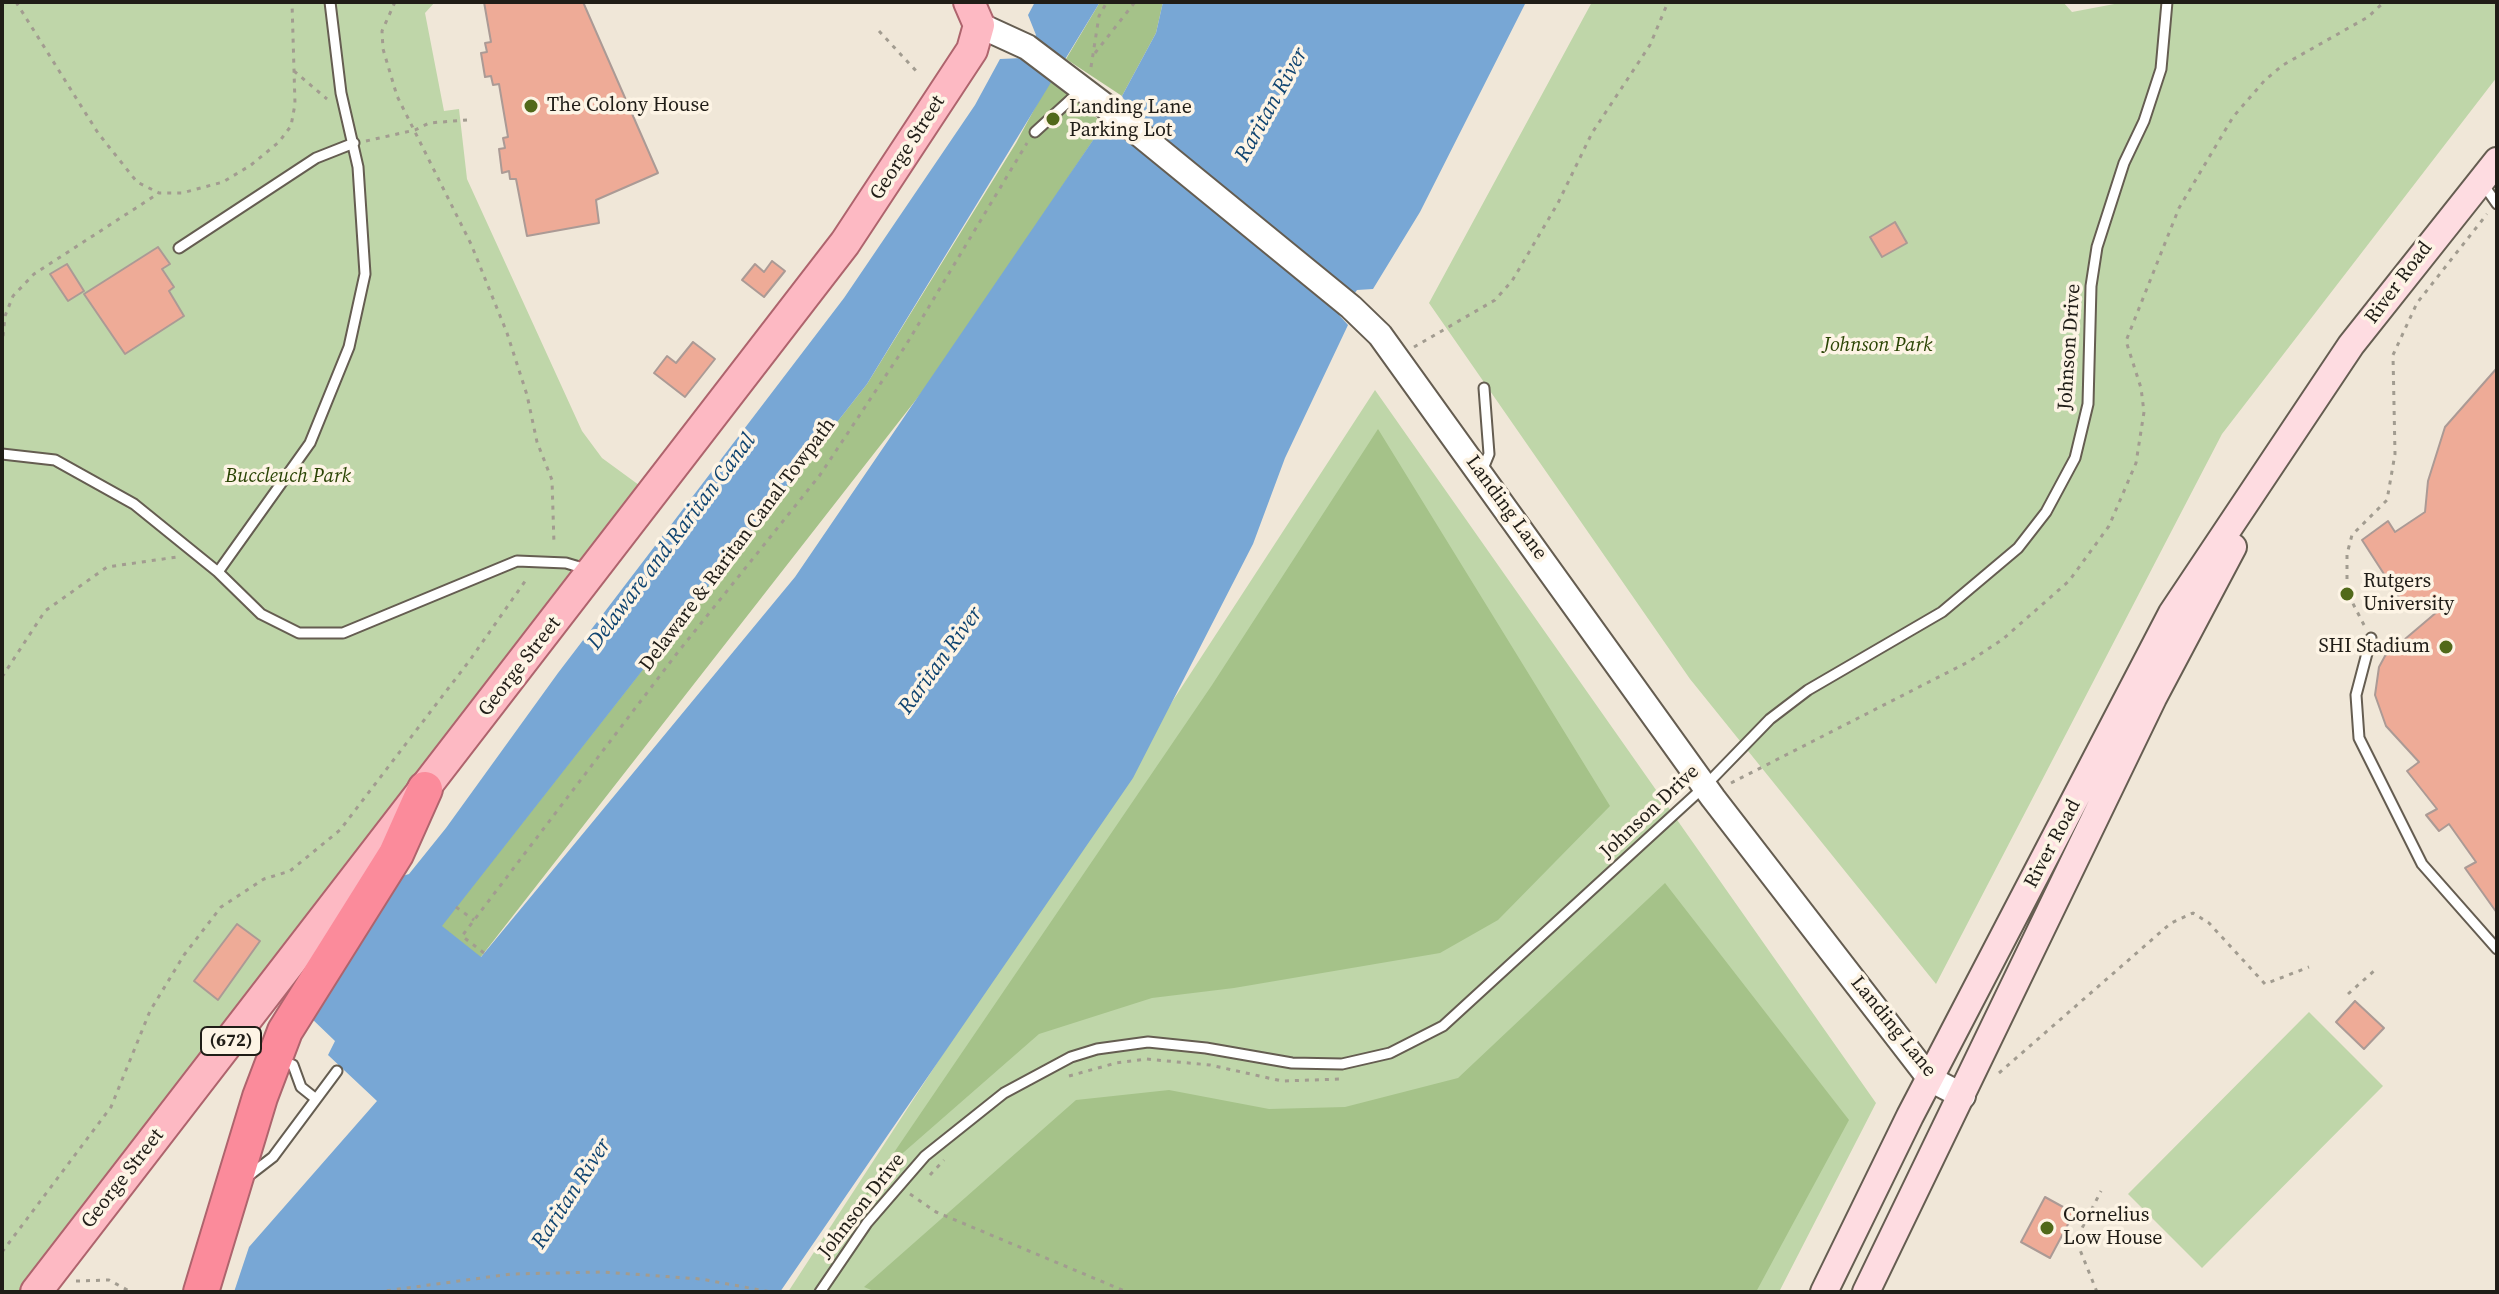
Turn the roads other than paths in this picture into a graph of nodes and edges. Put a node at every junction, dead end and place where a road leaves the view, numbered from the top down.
1 (330, 2) edge
2 (2167, 2) edge
3 (974, 14) edge
4 (1082, 83) junction
5 (1035, 132) road end
6 (354, 143) junction
7 (2489, 171) edge
8 (2496, 204) edge
9 (179, 248) dead end
10 (1484, 388) dead end
11 (2306, 410) junction
12 (2, 454) edge
13 (1481, 474) junction
14 (218, 572) junction
15 (593, 572) junction
16 (2371, 638) road end
17 (1705, 786) junction
18 (425, 789) junction
19 (2497, 949) edge
20 (274, 1058) junction
21 (337, 1071) dead end
22 (1930, 1079) junction
23 (1963, 1096) junction
24 (316, 1099) junction
25 (232, 1186) junction
26 (36, 1292) edge
27 (201, 1292) edge
28 (820, 1292) edge
29 (1824, 1292) edge
30 (1866, 1292) edge

1 - 6 lane
2 - 17 lane, Johnson Drive
3 - 4 street, Landing Lane
3 - 15 main road, George Street / (672)
4 - 5 lane
4 - 13 street, Landing Lane
6 - 9 lane
6 - 14 lane
7 - 8 lane
7 - 11 main road, River Road
10 - 13 lane
11 - 22 main road, River Road
11 - 23 main road, River Road
12 - 14 lane
13 - 17 street, Landing Lane
14 - 15 lane
15 - 18 main road, George Street / (672)
16 - 19 lane
17 - 22 street, Landing Lane
17 - 28 lane, Johnson Drive
18 - 20 highway
18 - 26 main road, George Street / (672)
20 - 24 lane
20 - 25 highway
21 - 24 lane
22 - 23 street, Landing Lane
22 - 29 main road, River Road
23 - 30 main road, River Road
24 - 25 lane
25 - 27 highway

